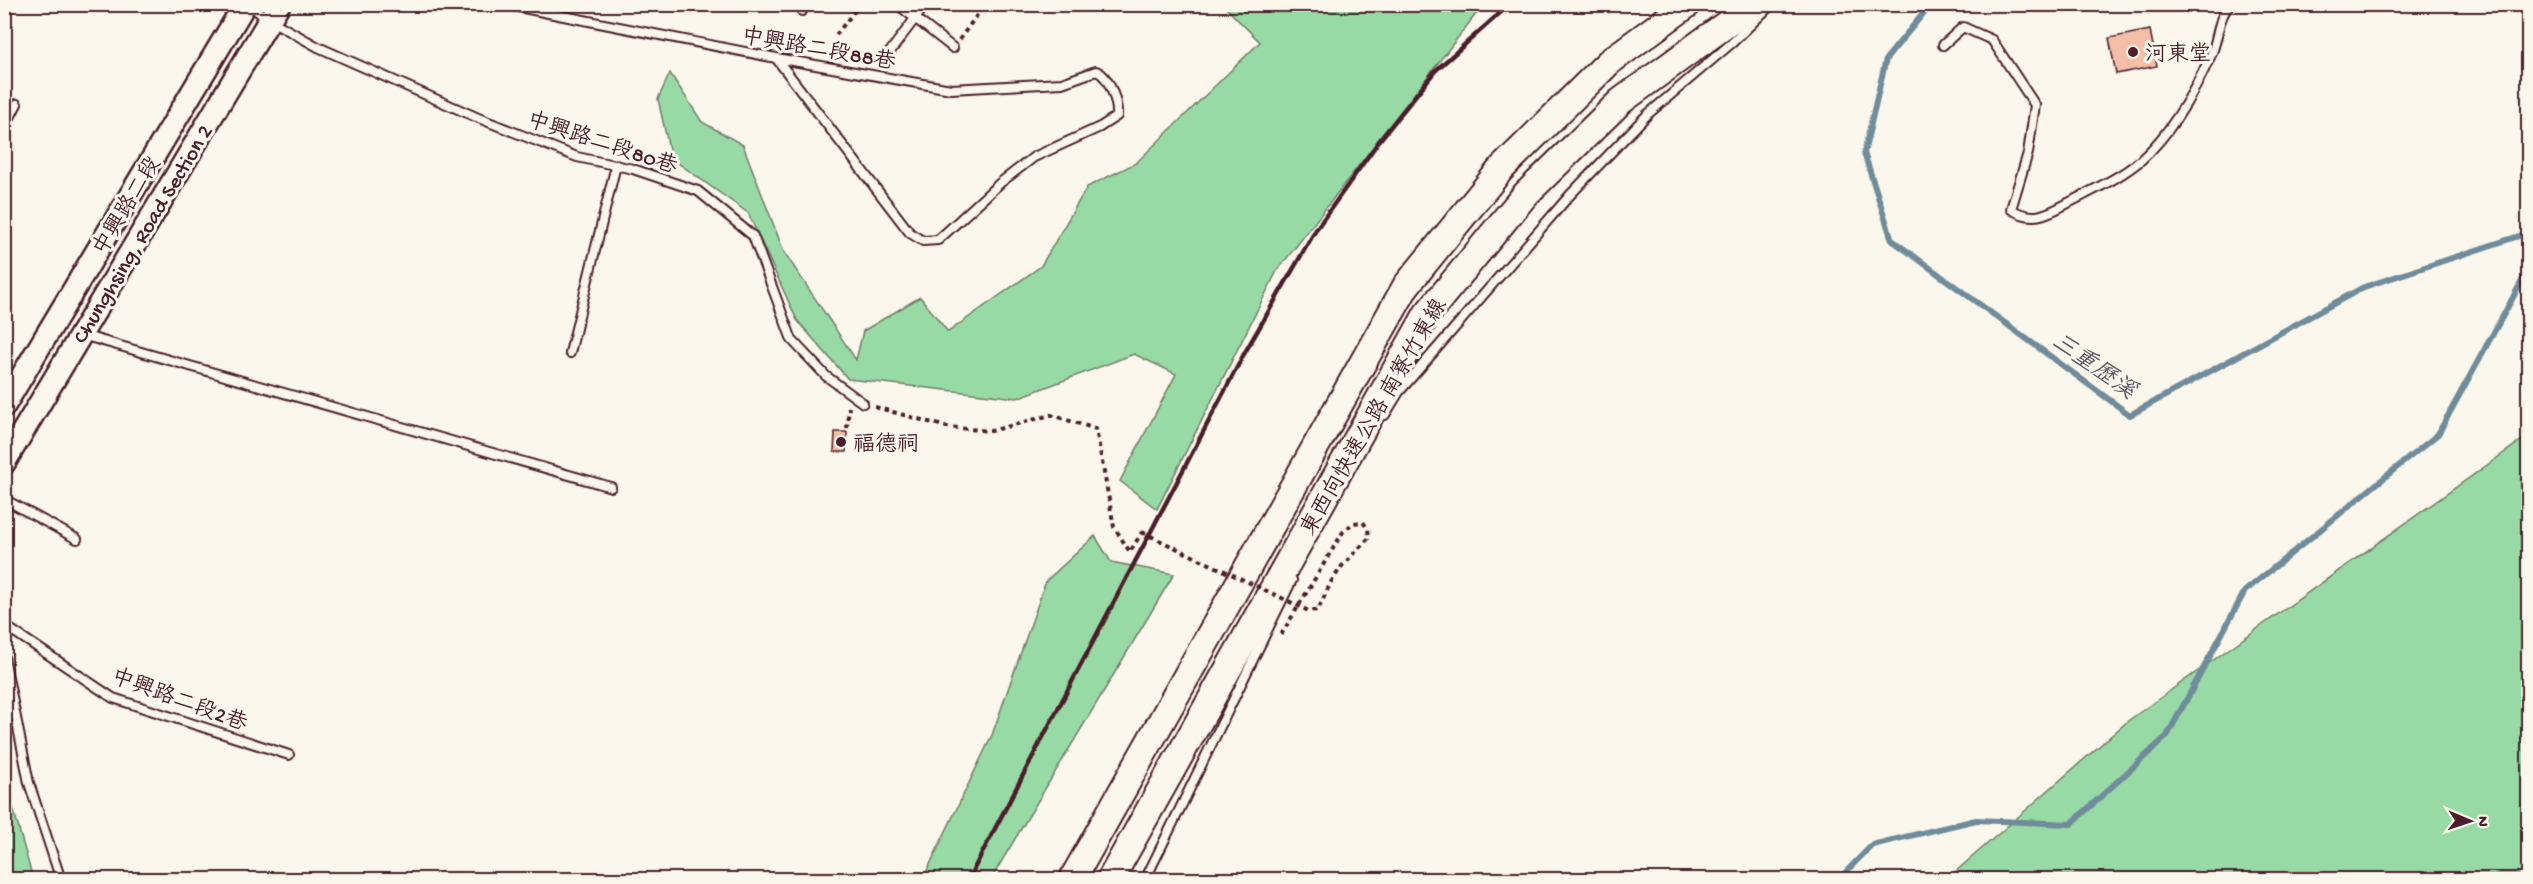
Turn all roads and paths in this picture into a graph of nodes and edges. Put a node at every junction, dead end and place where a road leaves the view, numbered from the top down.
1 (246, 4) edge
2 (503, 4) edge
3 (860, 4) edge
4 (897, 4) edge
5 (926, 4) edge
6 (985, 4) edge
7 (1688, 4) edge
8 (1772, 4) edge
9 (2230, 4) edge
10 (1749, 8) edge
11 (273, 12) edge
12 (915, 19) junction
13 (836, 35) dead end
14 (1943, 45) dead end
15 (954, 48) joint
16 (776, 58) junction
17 (883, 61) dead end
18 (17, 104) dead end
19 (4, 129) edge
20 (616, 165) junction
21 (80, 335) junction
22 (570, 354) dead end
23 (863, 403) joint
24 (4, 406) edge
25 (1382, 419) dead end
26 (8, 449) edge
27 (1359, 455) dead end
28 (610, 487) dead end
29 (1337, 493) dead end
30 (4, 499) edge
31 (77, 539) dead end
32 (1297, 570) dead end
33 (4, 625) edge
34 (4, 657) edge
35 (1253, 658) junction
36 (289, 755) dead end
37 (61, 879) edge
38 (1072, 879) edge
39 (1110, 879) edge
40 (1145, 879) edge

1 - 11 lane, 中興路二段80巷
1 - 24 main road, 中興路二段
2 - 16 lane, 中興路二段88巷
3 - 13 path
4 - 12 lane
5 - 12 lane
6 - 15 path
7 - 38 highway, 東西向快速公路 南寮竹東線
8 - 25 lane
9 - 14 lane
10 - 39 highway, 東西向快速公路 南寮竹東線
11 - 20 lane, 中興路二段80巷
11 - 21 main road, Chunghsing, Road Section 2
12 - 15 lane
12 - 17 lane
16 - 16 lane, 中興路二段88巷
18 - 19 lane
20 - 22 lane
20 - 23 lane, 中興路二段80巷
21 - 26 main road, Chunghsing, Road Section 2
21 - 28 lane
23 - 35 path, bridge
27 - 29 lane
30 - 31 lane
32 - 35 lane
33 - 36 lane, 中興路二段2巷
34 - 37 lane
35 - 40 lane

